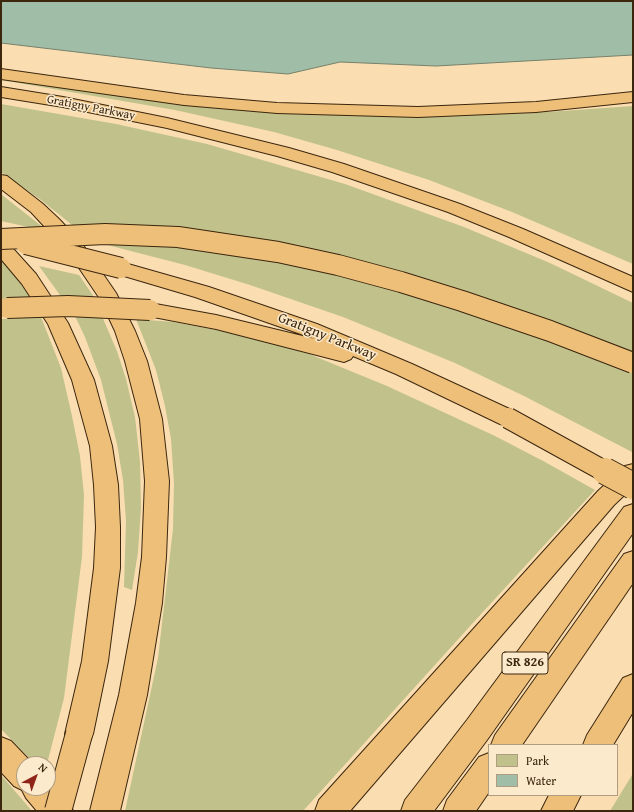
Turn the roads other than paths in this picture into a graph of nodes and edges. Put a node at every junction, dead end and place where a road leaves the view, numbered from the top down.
1 (1, 74) edge
2 (1, 92) edge
3 (633, 98) edge
4 (1, 180) edge
5 (1, 239) edge
6 (1, 247) edge
7 (633, 285) edge
8 (4, 309) edge
9 (633, 363) edge
10 (404, 369) junction
11 (633, 473) edge
12 (633, 486) edge
13 (633, 514) edge
14 (633, 562) edge
15 (633, 687) edge
16 (506, 744) edge
17 (598, 744) edge
18 (1, 751) edge
19 (16, 767) edge
20 (488, 768) edge
21 (44, 796) edge
22 (565, 796) edge
23 (58, 811) edge
24 (105, 811) edge
25 (330, 811) edge
26 (416, 811) edge
27 (458, 811) edge
28 (556, 811) edge

1 - 3 highway
2 - 7 highway, Gratigny Parkway
4 - 24 highway
5 - 9 highway, bridge
5 - 10 highway, Gratigny Parkway, bridge
6 - 23 highway, bridge
8 - 10 highway, bridge
10 - 12 highway, Gratigny Parkway, bridge
11 - 25 highway
13 - 26 highway, SR 826
14 - 16 highway
15 - 17 highway
18 - 19 highway
20 - 27 highway
21 - 23 highway
22 - 28 highway

